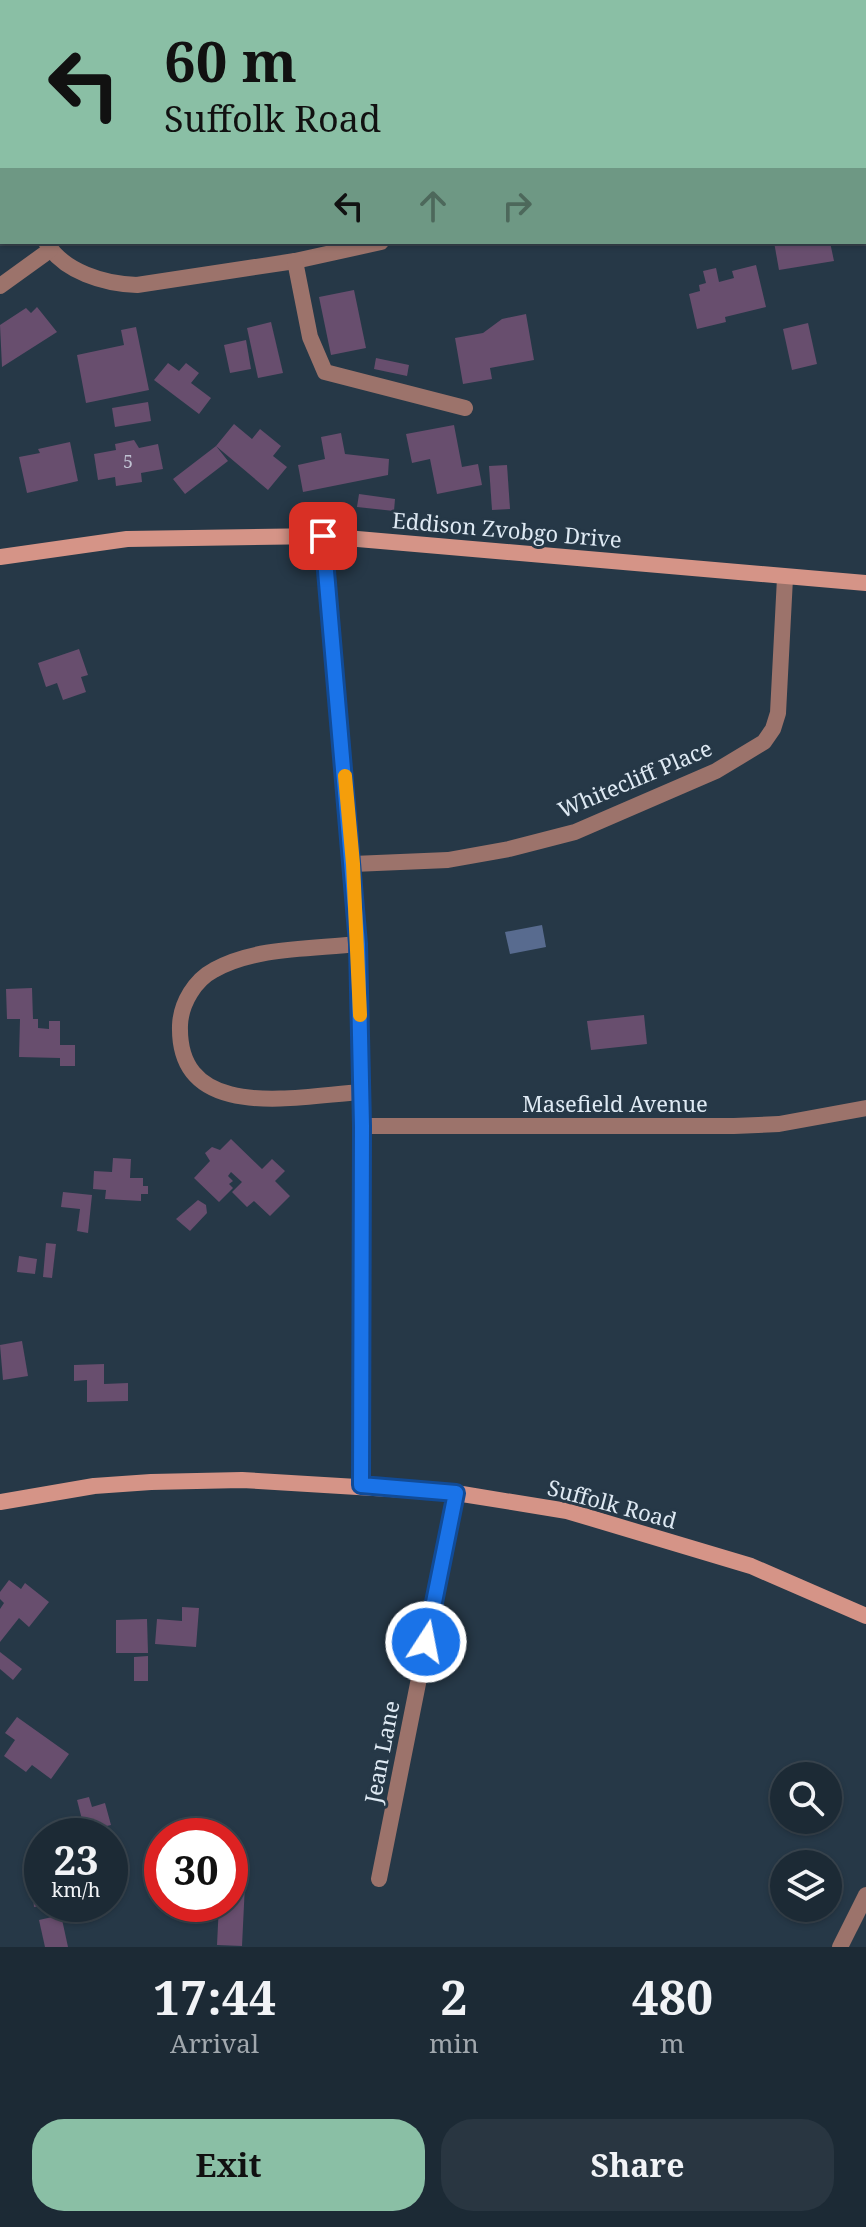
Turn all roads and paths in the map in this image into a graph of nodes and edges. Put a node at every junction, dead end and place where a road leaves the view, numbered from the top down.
1 (372, 244) edge
2 (48, 246) edge
3 (295, 261) junction
4 (0, 286) edge
5 (465, 408) dead end
6 (323, 536) junction
7 (0, 557) edge
8 (785, 578) junction
9 (866, 583) edge
10 (353, 864) junction
11 (358, 944) junction
12 (361, 1092) junction
13 (866, 1108) edge
14 (362, 1126) junction
15 (361, 1485) junction
16 (456, 1493) junction
17 (0, 1502) edge
18 (866, 1616) edge
19 (379, 1879) dead end
20 (866, 1895) edge
21 (840, 1947) edge

1 - 3 street
2 - 3 street
2 - 4 street
3 - 5 street
6 - 7 street, Eddison Zvobgo Drive
6 - 8 street, Eddison Zvobgo Drive
6 - 10 street
8 - 9 street, Eddison Zvobgo Drive
8 - 10 street, Whitecliff Place
10 - 11 street
11 - 12 street
11 - 12 street
12 - 14 street
13 - 14 street, Masefield Avenue
14 - 15 street
15 - 16 street, Suffolk Road
15 - 17 street, Suffolk Road
16 - 18 street, Suffolk Road
16 - 19 street, Jean Lane
20 - 21 street

